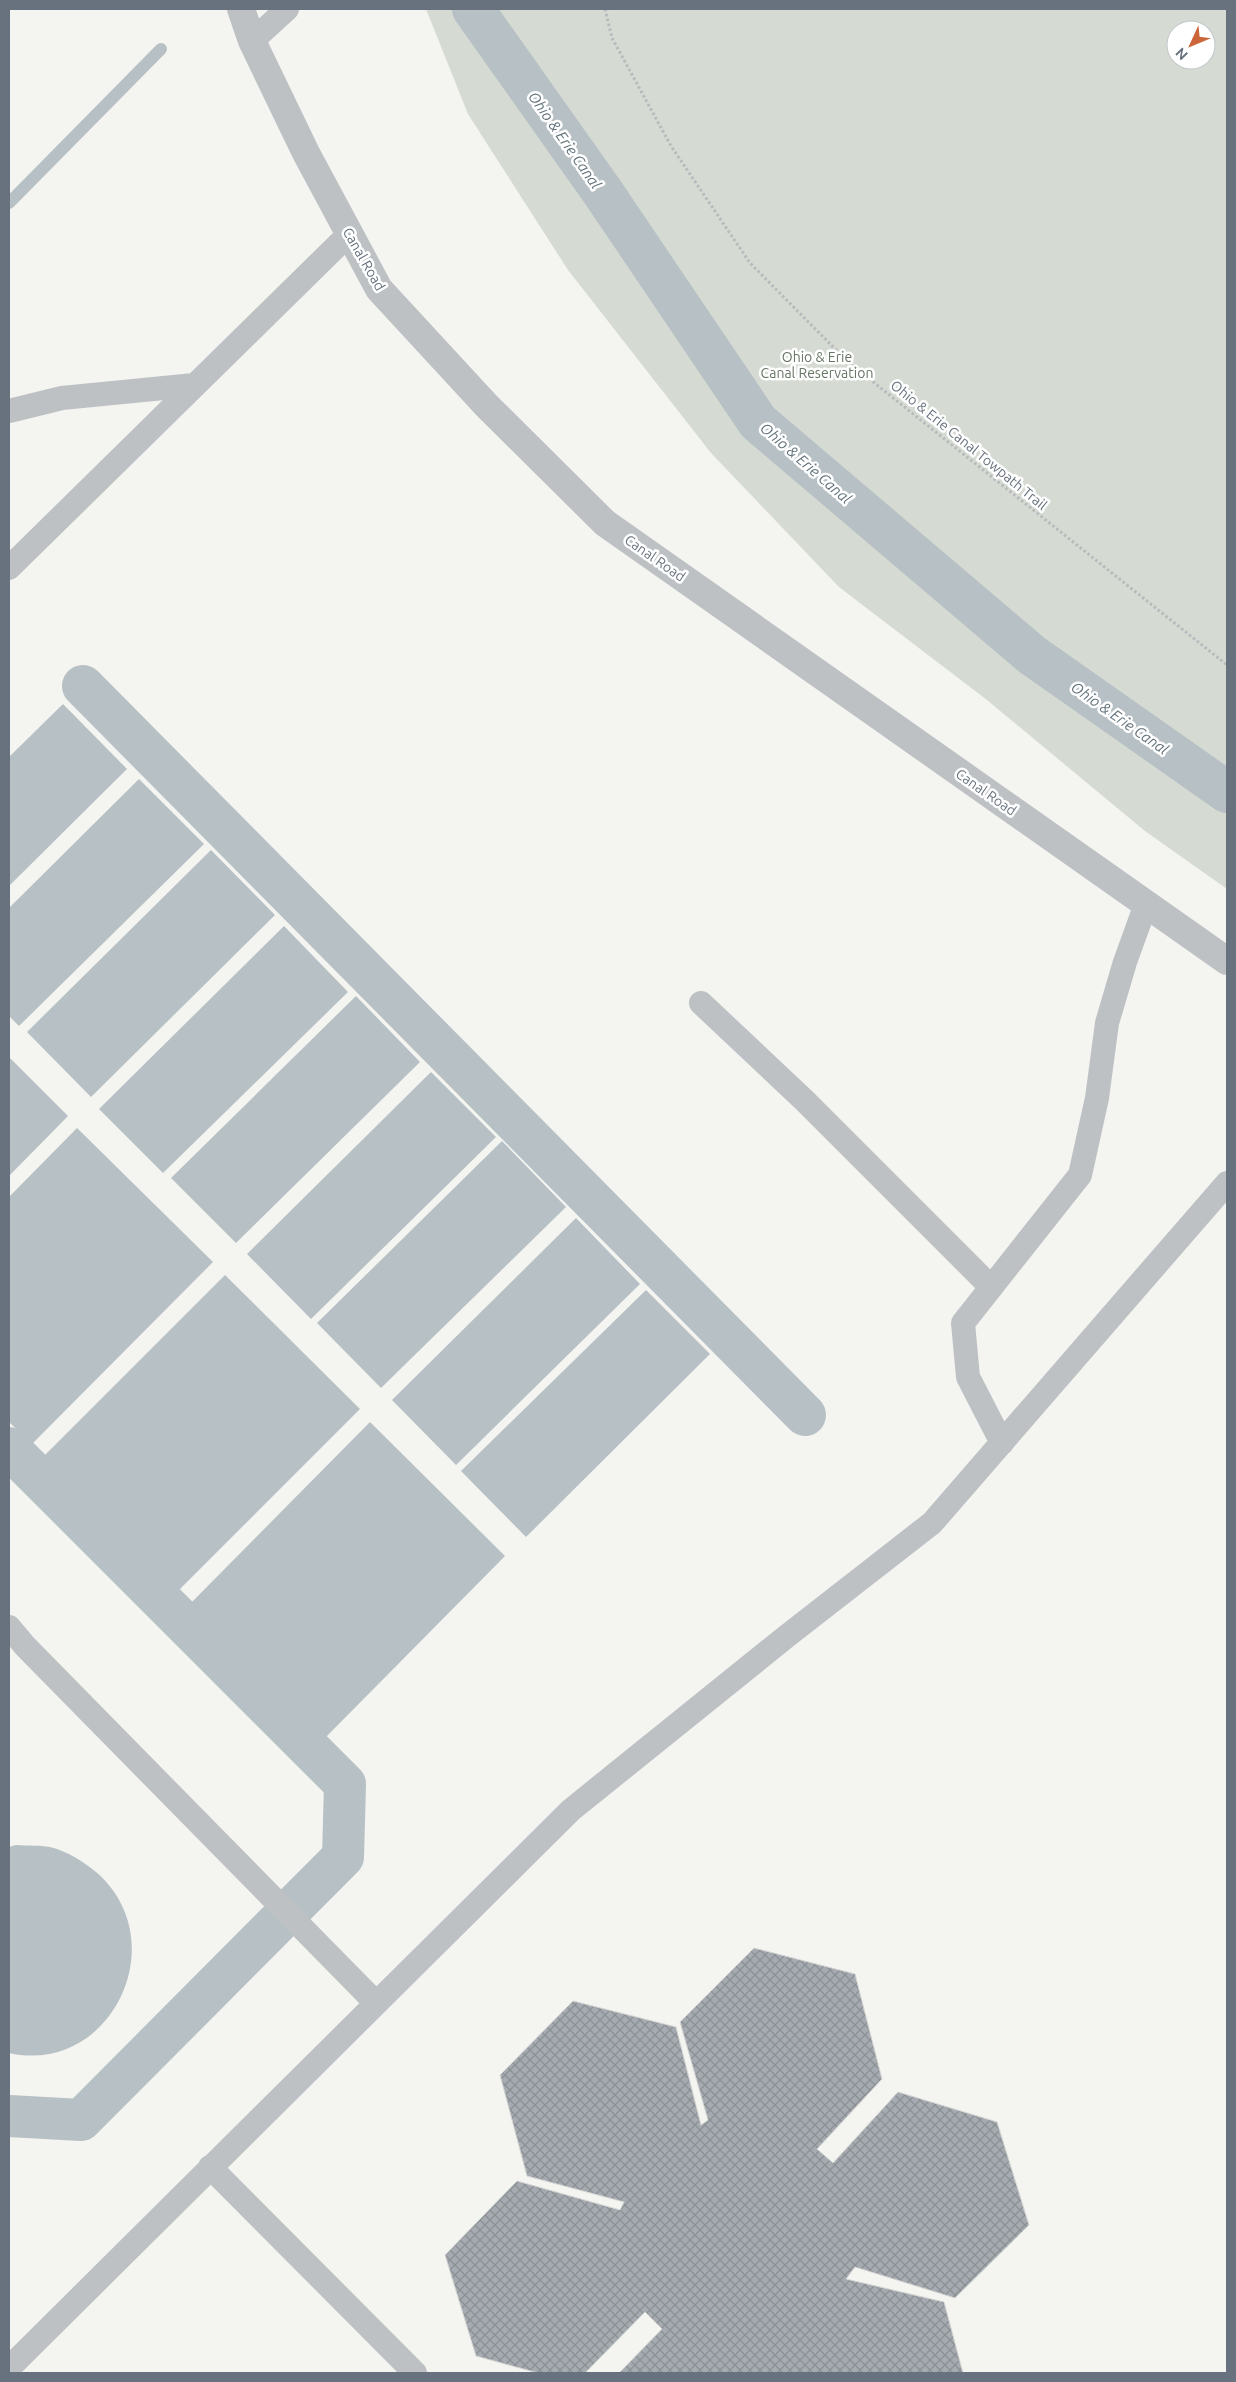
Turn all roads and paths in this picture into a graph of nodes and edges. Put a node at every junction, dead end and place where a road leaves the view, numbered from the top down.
1 (241, 9) edge
2 (287, 9) edge
3 (605, 9) edge
4 (252, 41) junction
5 (349, 234) junction
6 (194, 385) junction
7 (9, 411) edge
8 (9, 568) edge
9 (1227, 666) edge
10 (1146, 904) junction
11 (1227, 961) edge
12 (701, 1003) dead end
13 (1227, 1183) edge
14 (991, 1288) junction
15 (1002, 1443) junction
16 (9, 1627) edge
17 (376, 2003) junction
18 (210, 2167) junction
19 (9, 2368) edge
20 (415, 2373) edge

1 - 4 street, Canal Road
2 - 4 lane
3 - 9 path, Ohio & Erie Canal Towpath Trail
4 - 5 street, Canal Road
5 - 6 lane
5 - 10 street, Canal Road
6 - 7 lane
6 - 8 lane
10 - 11 street, Canal Road
10 - 14 lane
12 - 14 lane
13 - 15 lane
14 - 15 lane
15 - 17 lane
16 - 17 lane
17 - 18 lane
18 - 19 lane
18 - 20 lane

